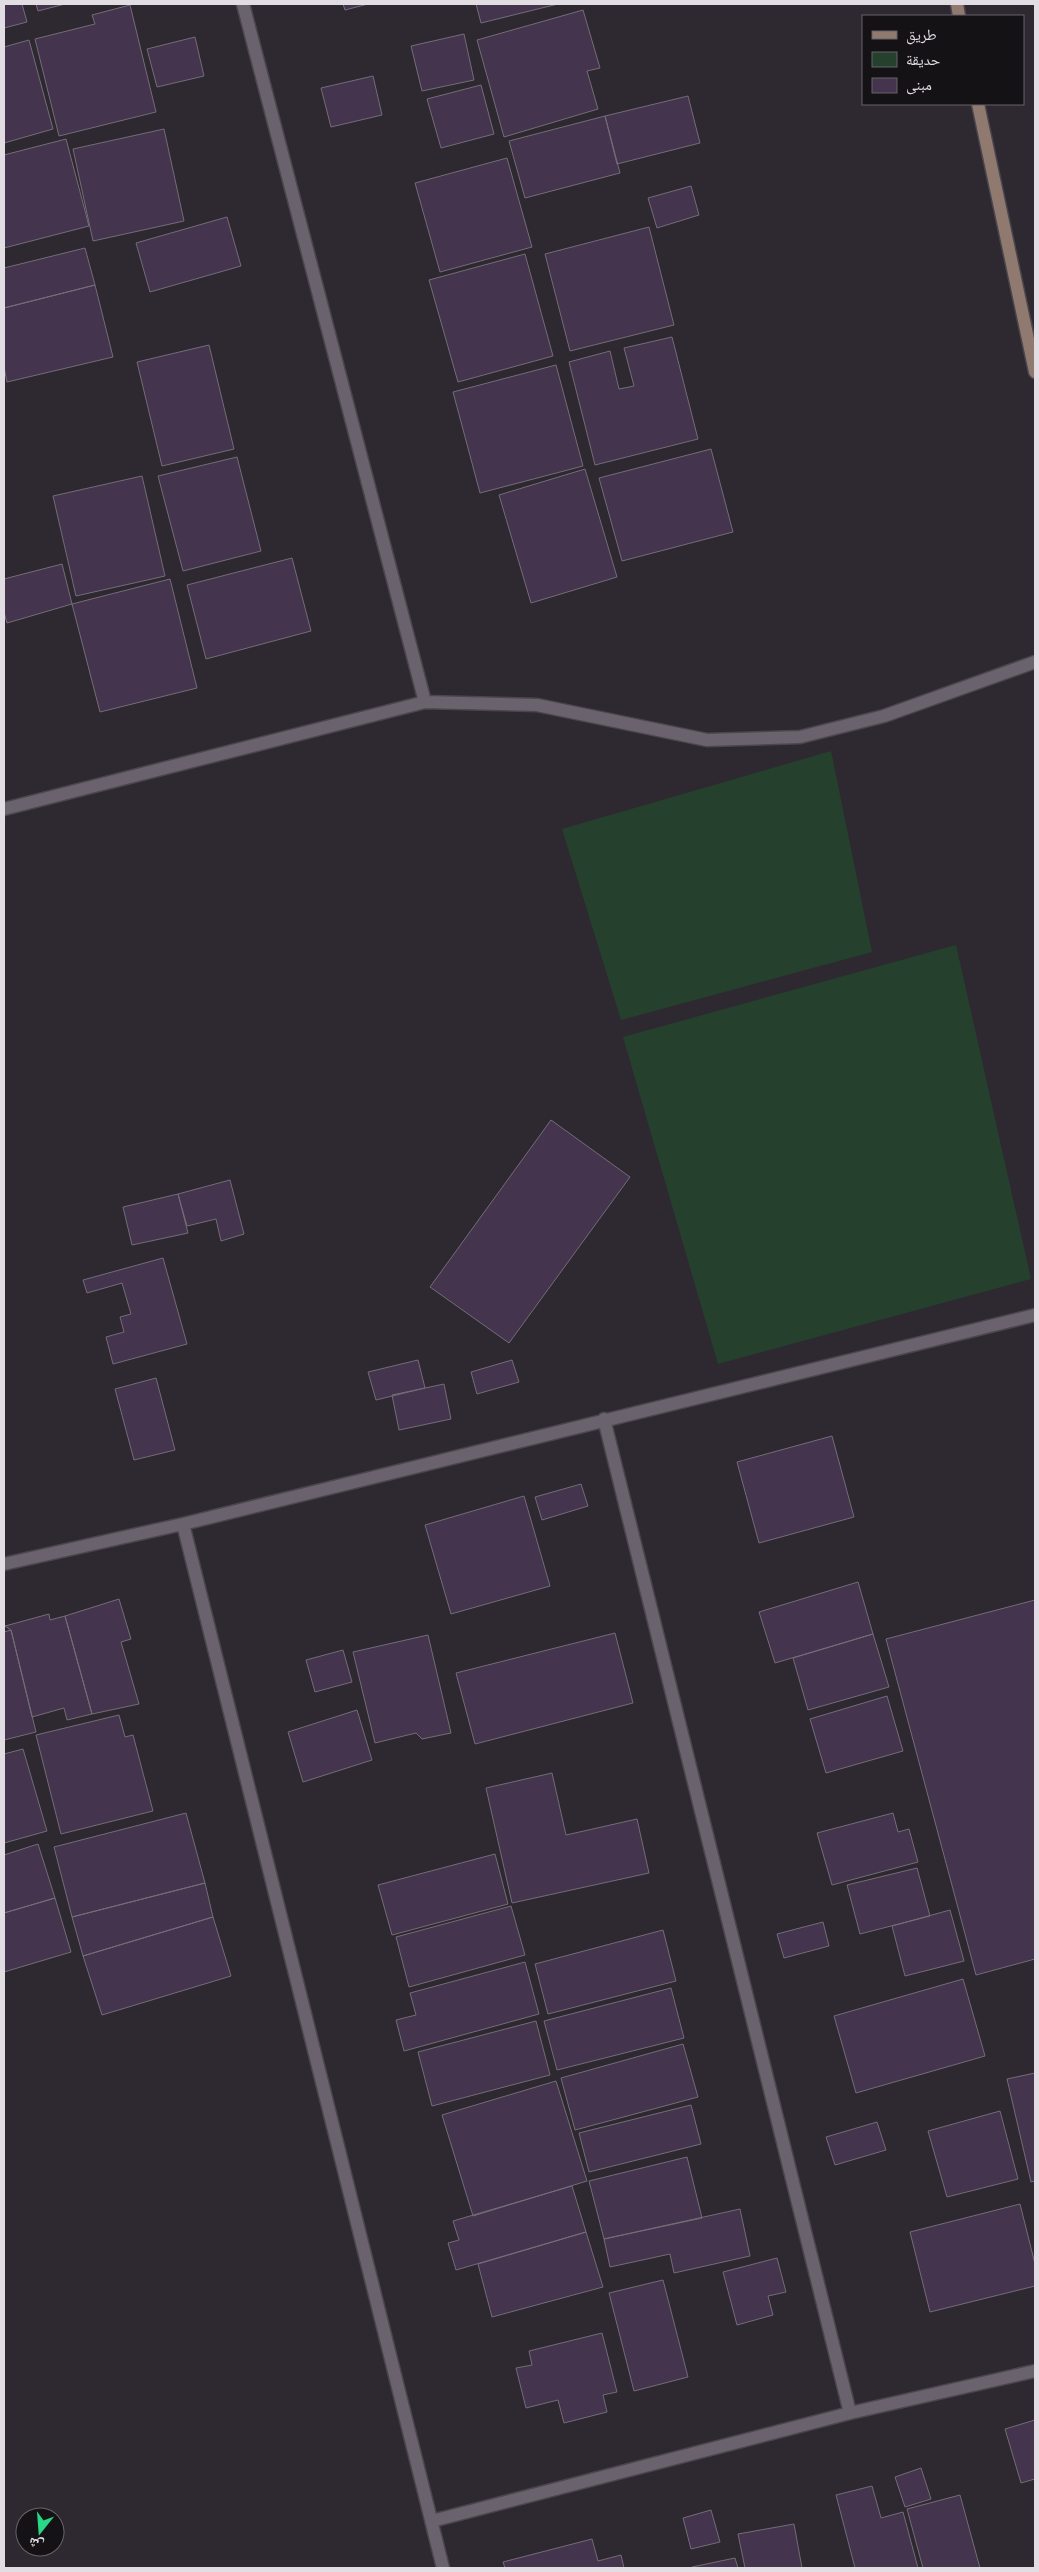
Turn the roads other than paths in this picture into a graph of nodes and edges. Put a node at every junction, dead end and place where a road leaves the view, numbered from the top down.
1 (243, 4) edge
2 (978, 105) edge
3 (1035, 372) edge
4 (1035, 662) edge
5 (425, 702) junction
6 (4, 808) edge
7 (1035, 1315) edge
8 (604, 1419) junction
9 (183, 1524) junction
10 (4, 1564) edge
11 (1035, 2371) edge
12 (850, 2413) junction
13 (432, 2521) junction
14 (444, 2568) edge

1 - 5 street
2 - 3 street
4 - 5 street
5 - 6 street
7 - 8 street
8 - 9 street
8 - 12 street
9 - 10 street
9 - 13 street
11 - 12 street
12 - 13 street
13 - 14 street

